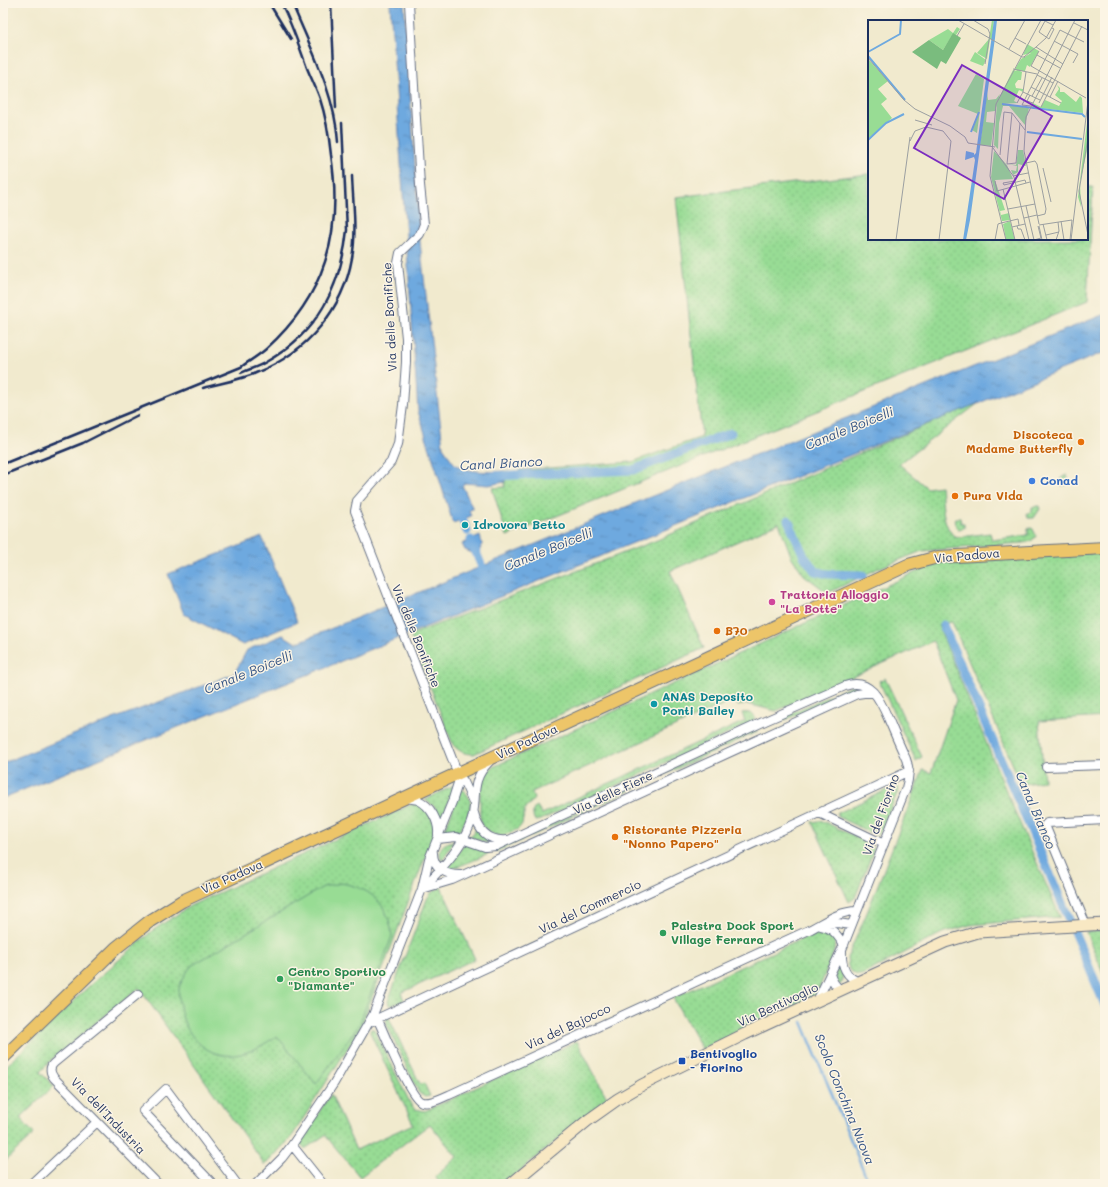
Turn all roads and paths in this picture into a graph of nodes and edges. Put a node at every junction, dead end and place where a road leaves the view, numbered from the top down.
1 (409, 3) edge
2 (1105, 548) edge
3 (874, 693) junction
4 (765, 721) junction
5 (770, 734) junction
6 (492, 758) junction
7 (1105, 765) edge
8 (1046, 767) dead end
9 (909, 771) junction
10 (458, 774) junction
11 (405, 798) junction
12 (474, 804) junction
13 (474, 813) junction
14 (819, 813) junction
15 (1105, 820) edge
16 (438, 839) junction
17 (510, 839) junction
18 (462, 840) junction
19 (884, 844) junction
20 (433, 849) junction
21 (440, 869) junction
22 (465, 874) junction
23 (422, 889) junction
24 (857, 911) junction
25 (1105, 924) edge
26 (1084, 925) junction
27 (820, 926) junction
28 (851, 926) junction
29 (811, 929) junction
30 (843, 946) junction
31 (846, 972) junction
32 (830, 974) junction
33 (860, 982) junction
34 (841, 990) junction
35 (138, 994) dead end
36 (816, 1002) junction
37 (374, 1020) junction
38 (3, 1058) edge
39 (97, 1122) junction
40 (292, 1145) junction
41 (31, 1184) edge
42 (158, 1184) edge
43 (213, 1184) edge
44 (237, 1184) edge
45 (256, 1184) edge
46 (323, 1184) edge
47 (511, 1184) edge

1 - 10 street, Via delle Bonifiche
2 - 6 main road, Via Padova
3 - 4 street, Via delle Fiere
3 - 5 street, Via delle Fiere
3 - 9 street, Via del Fiorino
4 - 5 street
4 - 17 street, Via delle Fiere
5 - 22 street, Via delle Fiere
6 - 10 main road, Via Padova
6 - 12 street
7 - 8 street
9 - 14 street, Via del Commercio
9 - 19 street, Via del Fiorino
10 - 11 main road, Via Padova
10 - 12 street, Via delle Bonifiche
10 - 16 street
11 - 16 street
11 - 38 main road, Via Padova
12 - 13 street
13 - 17 street, Via delle Fiere
13 - 18 street
14 - 19 street
14 - 37 street, Via del Commercio
15 - 26 street
16 - 18 street, Via delle Fiere
16 - 20 street
17 - 18 street, Via delle Fiere
18 - 21 street
19 - 24 street, Via del Fiorino
20 - 21 street
20 - 23 street
21 - 22 street
21 - 23 street
22 - 23 street, Via delle Fiere
23 - 37 street
24 - 28 street, Via del Fiorino
24 - 29 street, Via del Bajocco
25 - 26 street, Via Bentivoglio
26 - 33 street, Via Bentivoglio
27 - 28 street, Via del Bajocco
27 - 29 street, Via del Bajocco
27 - 30 street
28 - 30 street, Via del Fiorino
29 - 37 street, Via del Bajocco
30 - 31 street, Via del Fiorino
30 - 32 street, Via del Fiorino
31 - 33 street
31 - 34 street, Via del Fiorino
32 - 34 street
32 - 36 street, Via del Fiorino
33 - 34 street, Via Bentivoglio
34 - 36 street, Via Bentivoglio
35 - 39 street, Via dell'Industria
36 - 47 street, Via Bentivoglio
37 - 40 street
39 - 41 street
39 - 42 street, Via dell'Industria
40 - 45 street
40 - 46 street
43 - 44 street

